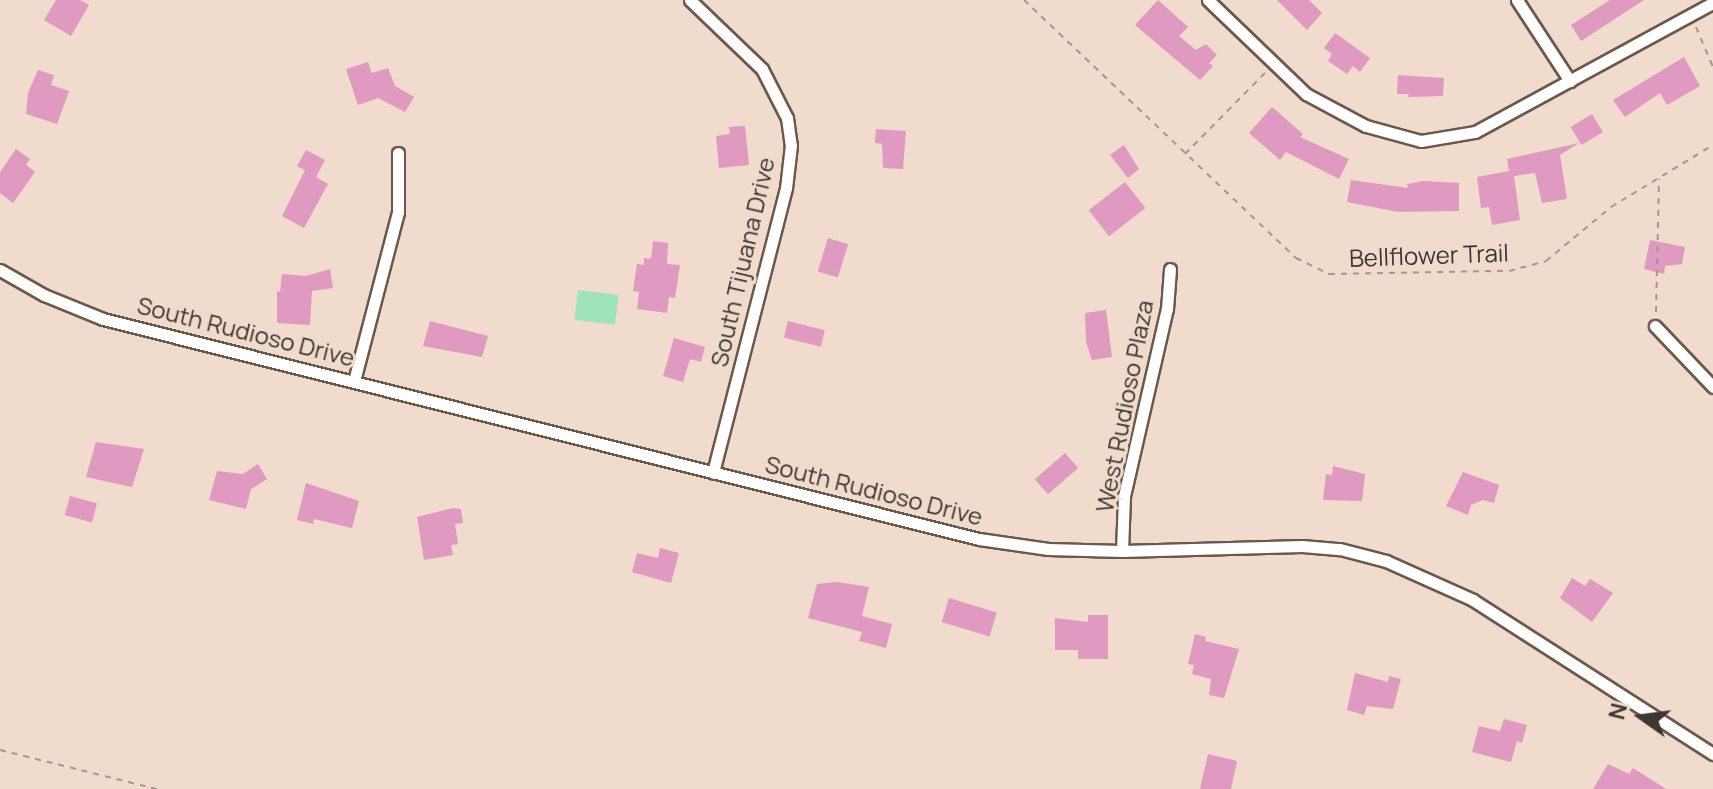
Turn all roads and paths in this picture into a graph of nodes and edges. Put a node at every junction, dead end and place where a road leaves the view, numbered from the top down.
1 (690, 0) edge
2 (1024, 0) edge
3 (1208, 0) edge
4 (1517, 0) edge
5 (1713, 3) edge
6 (1690, 15) junction
7 (1274, 64) junction
8 (1713, 67) edge
9 (1570, 81) junction
10 (1713, 145) edge
11 (398, 153) dead end
12 (1185, 154) junction
13 (1659, 178) junction
14 (1170, 269) dead end
15 (0, 270) edge
16 (1655, 326) joint
17 (354, 381) junction
18 (1713, 387) edge
19 (713, 473) junction
20 (1122, 551) junction
21 (0, 750) edge
22 (1713, 754) edge
23 (157, 789) edge

1 - 19 street, South Tijuana Drive
2 - 12 path, Bellflower Trail
3 - 7 street
4 - 9 street
5 - 6 street
6 - 8 path
6 - 9 street
7 - 9 street
7 - 12 path
10 - 13 path, Bellflower Trail
11 - 17 street
12 - 13 path, Bellflower Trail
13 - 16 path
14 - 20 street, West Rudioso Plaza
15 - 17 street, South Rudioso Drive
16 - 18 street
17 - 19 street, South Rudioso Drive
19 - 20 street, South Rudioso Drive
20 - 22 street, South Rudioso Drive
21 - 23 path

